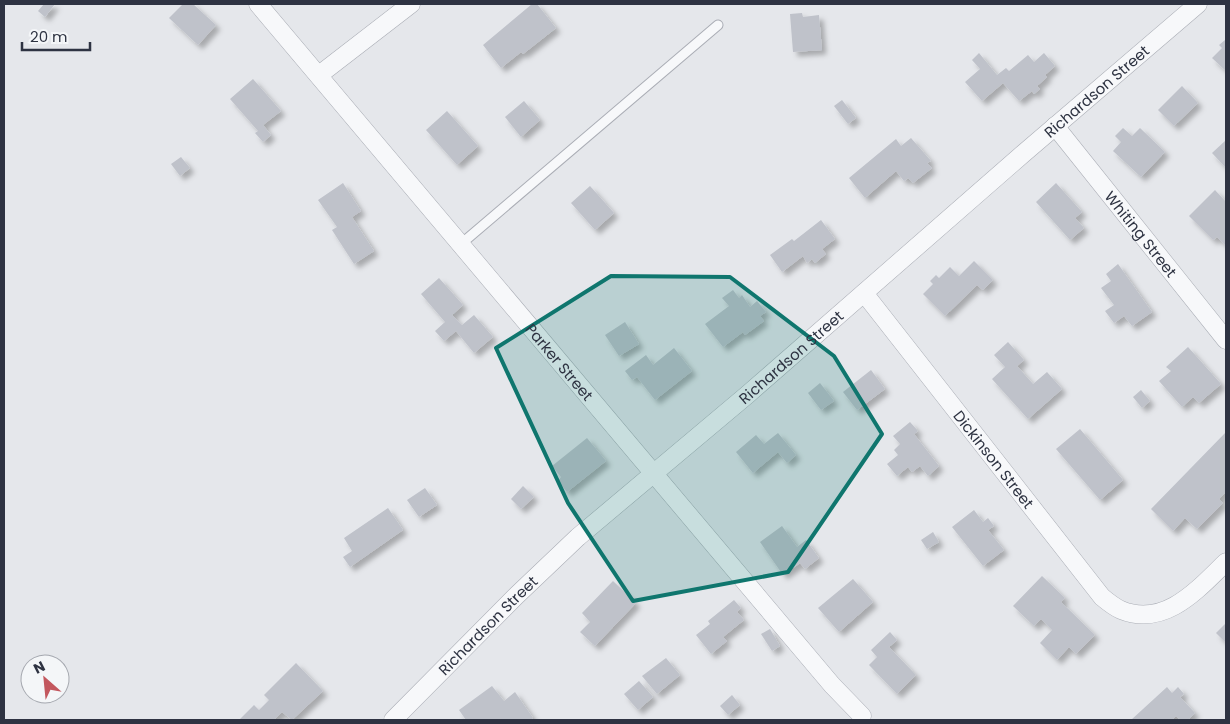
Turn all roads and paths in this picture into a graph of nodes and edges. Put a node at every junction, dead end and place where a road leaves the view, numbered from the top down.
1 (258, 4) edge
2 (412, 4) edge
3 (1198, 4) edge
4 (718, 25) dead end
5 (319, 75) junction
6 (1055, 126) junction
7 (461, 244) junction
8 (864, 293) junction
9 (1226, 340) edge
10 (655, 473) junction
11 (1226, 562) edge
12 (862, 716) dead end
13 (393, 720) edge

1 - 5 street, Parker Street
2 - 5 street
3 - 6 street, Richardson Street
4 - 7 lane
5 - 7 street, Parker Street
6 - 8 street, Richardson Street
6 - 9 street, Whiting Street
7 - 10 street, Parker Street
8 - 10 street, Richardson Street
8 - 11 street, Dickinson Street
10 - 12 street, Parker Street
10 - 13 street, Richardson Street

